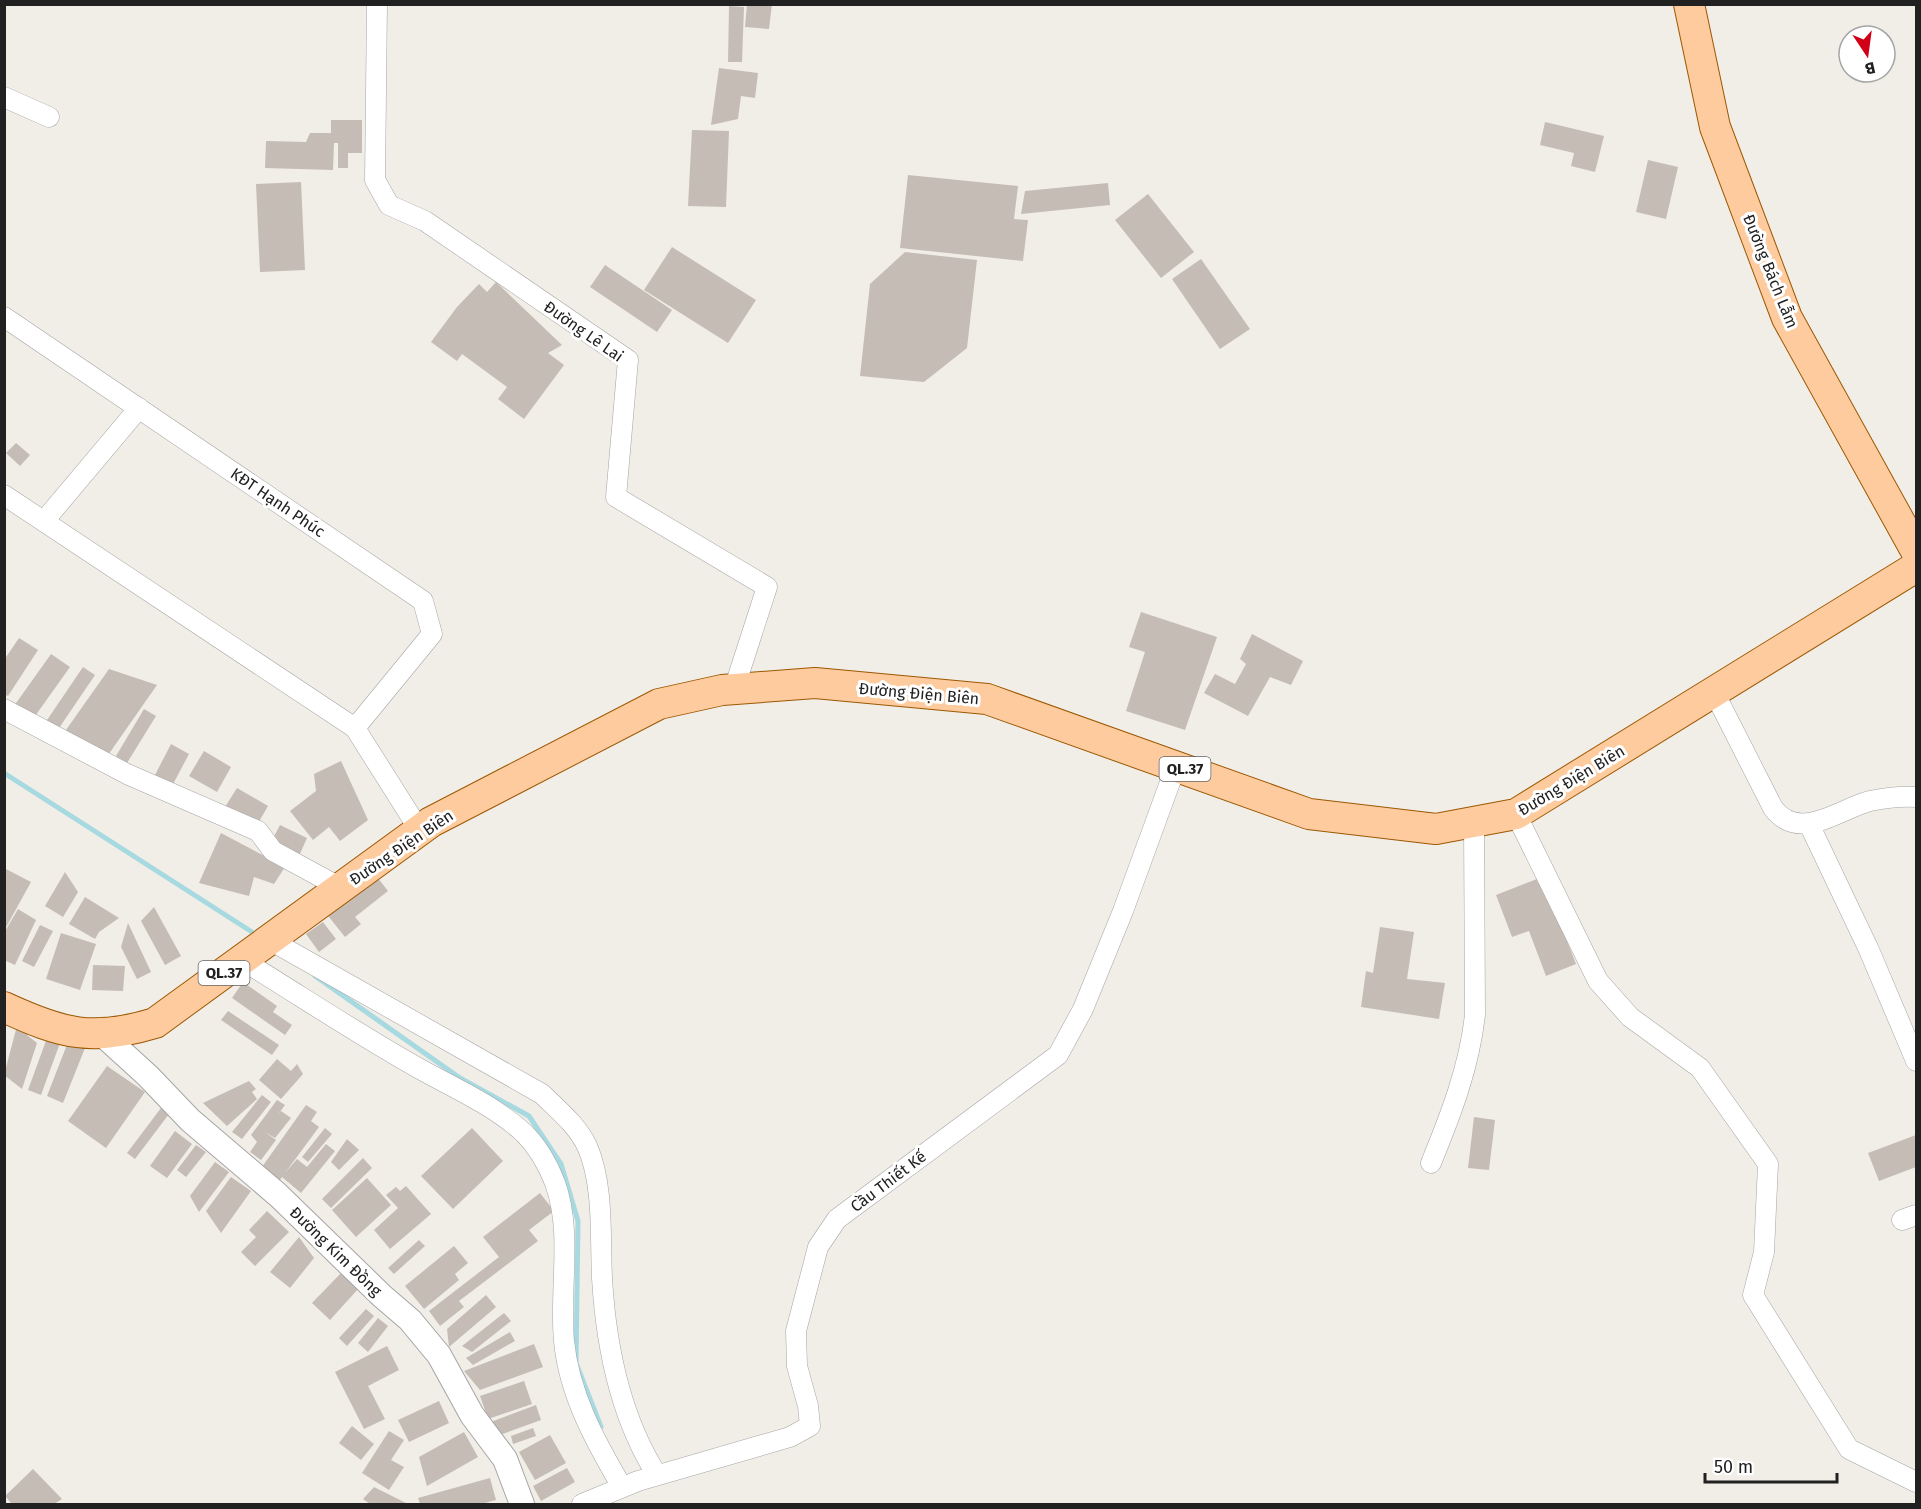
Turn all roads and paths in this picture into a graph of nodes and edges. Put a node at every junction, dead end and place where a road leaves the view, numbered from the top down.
1 (377, 4) edge
2 (1689, 4) edge
3 (4, 97) edge
4 (49, 117) dead end
5 (4, 316) edge
6 (139, 408) junction
7 (4, 495) edge
8 (44, 521) junction
9 (1917, 551) edge
10 (1917, 567) edge
11 (734, 689) junction
12 (1714, 692) junction
13 (4, 709) edge
14 (355, 728) junction
15 (1176, 766) junction
16 (1917, 797) edge
17 (1516, 814) junction
18 (1474, 822) junction
19 (1809, 824) junction
20 (420, 831) junction
21 (341, 888) junction
22 (270, 940) junction
23 (242, 960) junction
24 (4, 1007) edge
25 (103, 1035) junction
26 (1917, 1061) edge
27 (1431, 1163) dead end
28 (657, 1475) junction
29 (1917, 1482) edge
30 (622, 1487) junction
31 (522, 1504) edge
32 (582, 1504) edge

1 - 11 street, Đường Lê Lai
2 - 9 main road, Đường Bách Lẫm
3 - 4 street
5 - 6 street, KĐT Hạnh Phúc
6 - 8 street
6 - 14 street, KĐT Hạnh Phúc
7 - 8 street
8 - 14 street
10 - 12 main road, Đường Điện Biên / QL.37
11 - 15 main road, Đường Điện Biên / QL.37
11 - 20 main road, Đường Điện Biên / QL.37
12 - 17 main road, Đường Điện Biên / QL.37
12 - 19 street
13 - 21 street
14 - 20 street
15 - 18 main road, Đường Điện Biên / QL.37
15 - 28 street, Cầu Thiết Kế
16 - 19 street
17 - 18 main road, Đường Điện Biên / QL.37
17 - 29 street
18 - 27 street
19 - 26 street
20 - 21 main road, Đường Điện Biên / QL.37
21 - 22 main road, Đường Điện Biên / QL.37
22 - 23 main road, Đường Điện Biên / QL.37
22 - 28 street
23 - 25 main road, Đường Điện Biên / QL.37
23 - 30 street
24 - 25 main road, Đường Điện Biên / QL.37
25 - 31 street, Đường Kim Đồng
28 - 30 street, Cầu Thiết Kế
30 - 32 street, Cầu Thiết Kế

